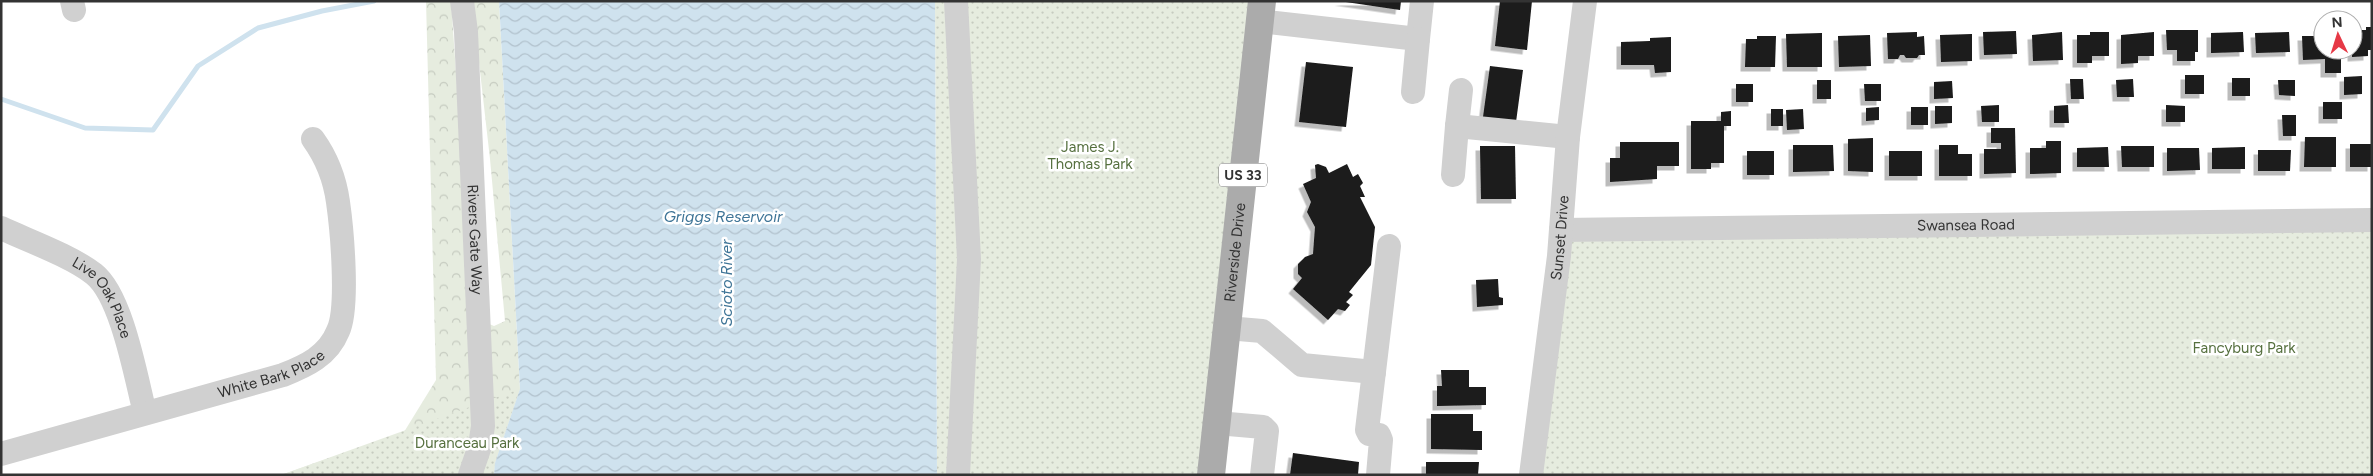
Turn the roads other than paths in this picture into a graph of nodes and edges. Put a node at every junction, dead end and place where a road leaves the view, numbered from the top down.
1 (462, 1) edge
2 (956, 1) edge
3 (1422, 1) edge
4 (1585, 1) edge
5 (1260, 11) edge
6 (1418, 39) junction
7 (1461, 90) dead end
8 (1413, 92) dead end
9 (1457, 126) junction
10 (1568, 137) junction
11 (313, 139) dead end
12 (1453, 175) dead end
13 (2372, 220) edge
14 (1, 228) edge
15 (1561, 230) junction
16 (1389, 246) dead end
17 (1227, 328) junction
18 (1374, 372) junction
19 (145, 413) junction
20 (1217, 423) junction
21 (1, 454) edge
22 (470, 475) edge
23 (958, 475) edge
24 (1211, 475) edge
25 (1262, 475) edge
26 (1378, 475) edge
27 (1530, 475) edge

1 - 22 street, Rivers Gate Way
2 - 23 street
3 - 6 street
4 - 10 street, Sunset Drive
5 - 6 street
5 - 17 main road, Riverside Drive / US 33
6 - 8 street
7 - 9 street
9 - 10 street
9 - 12 street
10 - 15 street, Sunset Drive
11 - 19 street, White Bark Place
13 - 15 street, Swansea Road
14 - 19 street, Live Oak Place
15 - 27 street, Sunset Drive
16 - 18 street
17 - 18 street
17 - 20 main road, Riverside Drive / US 33
18 - 26 street
19 - 21 street, White Bark Place
20 - 24 main road, Riverside Drive / US 33
20 - 25 street

